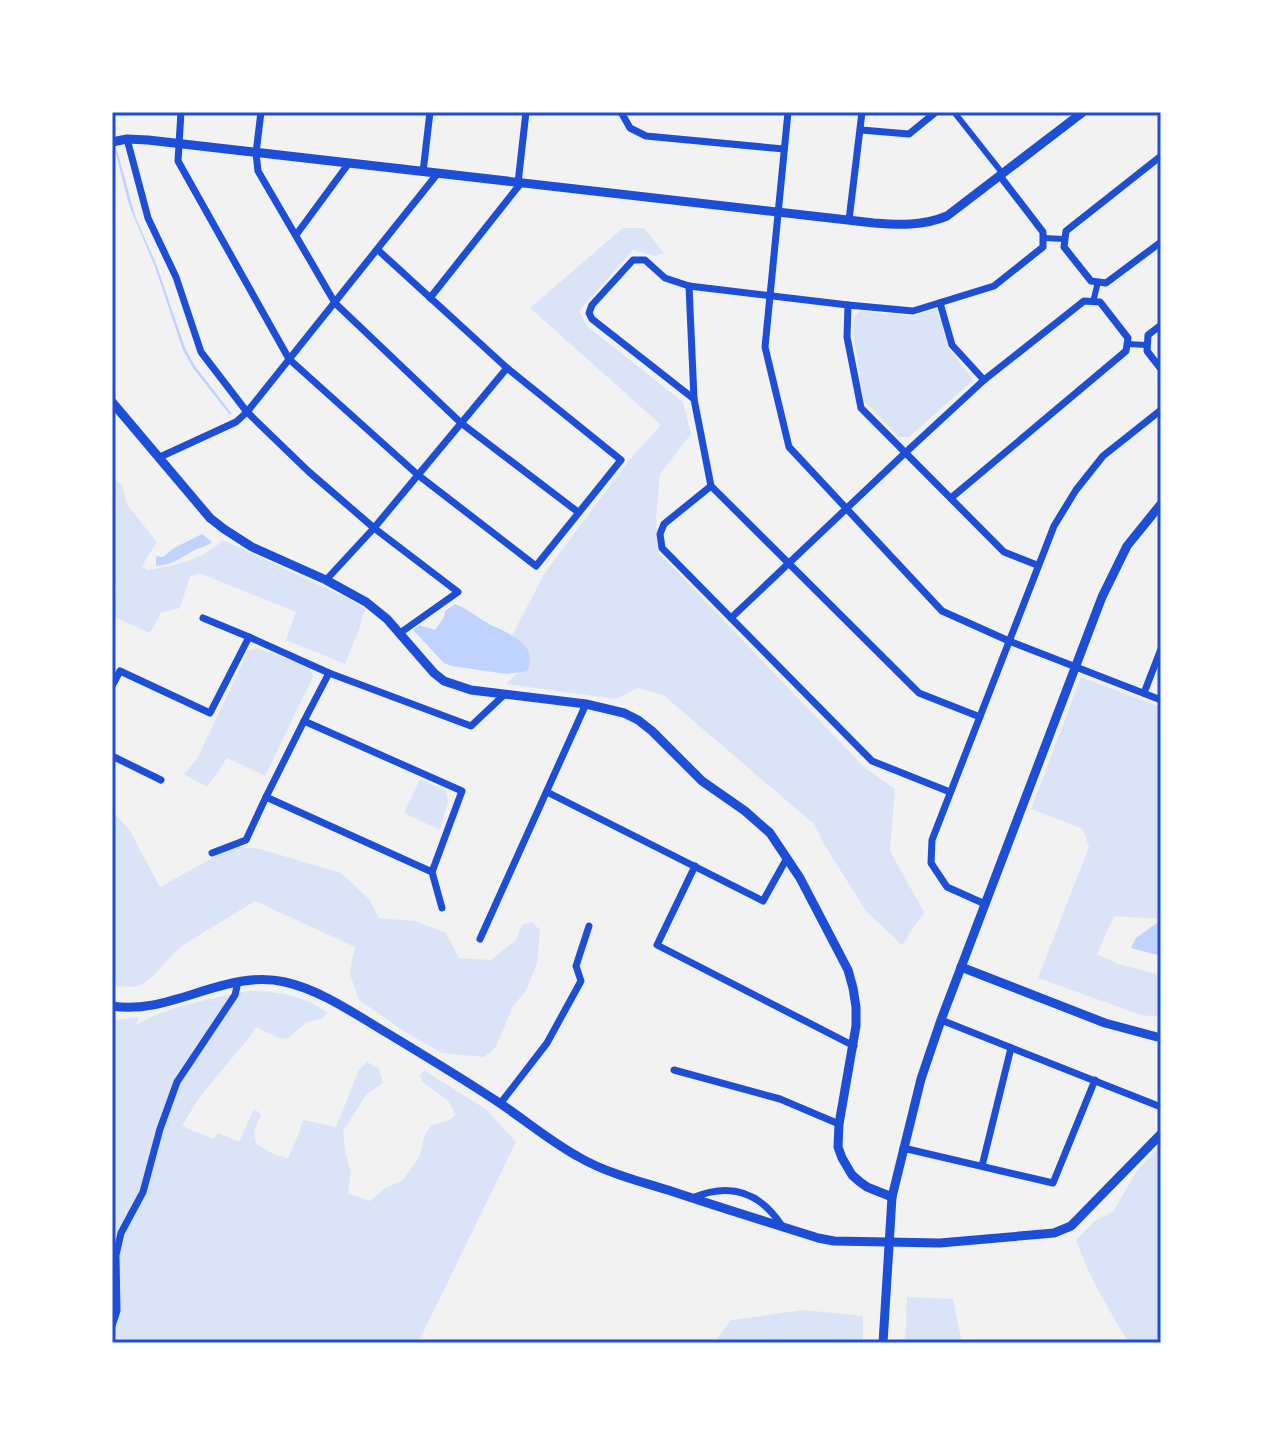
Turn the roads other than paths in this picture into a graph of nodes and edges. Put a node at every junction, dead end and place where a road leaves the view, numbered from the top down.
1 (181, 112) edge
2 (261, 112) edge
3 (430, 112) edge
4 (526, 112) edge
5 (621, 112) edge
6 (788, 112) edge
7 (862, 112) edge
8 (936, 112) edge
9 (954, 112) edge
10 (1083, 112) edge
11 (861, 130) junction
12 (127, 139) junction
13 (112, 142) edge
14 (178, 144) junction
15 (784, 149) junction
16 (256, 153) junction
17 (1161, 156) edge
18 (349, 163) junction
19 (423, 172) junction
20 (438, 173) junction
21 (1001, 175) junction
22 (520, 183) junction
23 (777, 212) junction
24 (849, 220) junction
25 (296, 235) junction
26 (1043, 238) junction
27 (1065, 239) junction
28 (1161, 242) edge
29 (378, 250) junction
30 (1098, 282) junction
31 (689, 286) junction
32 (769, 294) junction
33 (430, 298) junction
34 (1093, 302) junction
35 (335, 303) junction
36 (940, 303) junction
37 (848, 305) junction
38 (1161, 325) edge
39 (1127, 344) junction
40 (1147, 345) junction
41 (289, 359) junction
42 (507, 368) junction
43 (1161, 369) edge
44 (984, 380) junction
45 (694, 399) junction
46 (112, 402) edge
47 (1161, 410) edge
48 (247, 412) junction
49 (461, 423) junction
50 (905, 453) junction
51 (160, 457) junction
52 (418, 475) junction
53 (711, 486) junction
54 (951, 498) junction
55 (1161, 504) edge
56 (847, 509) junction
57 (578, 512) junction
58 (374, 528) junction
59 (789, 564) junction
60 (1037, 565) junction
61 (326, 580) junction
62 (203, 618) dead end
63 (731, 618) junction
64 (400, 633) junction
65 (249, 637) junction
66 (1009, 641) junction
67 (1161, 649) edge
68 (1075, 667) junction
69 (329, 673) junction
70 (112, 686) edge
71 (1144, 693) junction
72 (505, 694) junction
73 (1161, 700) edge
74 (586, 704) junction
75 (980, 717) junction
76 (304, 721) junction
77 (112, 756) edge
78 (161, 780) dead end
79 (547, 792) junction
80 (950, 792) junction
81 (266, 797) junction
82 (212, 853) dead end
83 (787, 858) junction
84 (695, 866) junction
85 (432, 872) junction
86 (985, 904) junction
87 (442, 908) dead end
88 (589, 926) dead end
89 (480, 939) dead end
90 (961, 967) junction
91 (238, 982) junction
92 (112, 1006) edge
93 (941, 1020) junction
94 (1161, 1038) edge
95 (854, 1046) junction
96 (1011, 1048) junction
97 (674, 1070) dead end
98 (1095, 1080) junction
99 (500, 1104) junction
100 (1161, 1107) edge
101 (839, 1124) junction
102 (1161, 1134) edge
103 (903, 1148) junction
104 (982, 1166) junction
105 (892, 1197) junction
106 (692, 1198) junction
107 (782, 1226) junction
108 (112, 1228) edge
109 (121, 1233) junction
110 (112, 1326) edge
111 (883, 1343) edge

1 - 14 street
2 - 16 street
3 - 19 street
4 - 22 street
5 - 15 street
6 - 15 street
7 - 11 street
8 - 11 street
9 - 21 street
10 - 21 street
11 - 24 street
12 - 13 street
12 - 14 street
12 - 48 street
14 - 16 street
14 - 41 street
15 - 23 street
16 - 18 street
16 - 25 street
17 - 27 street
18 - 19 street
18 - 25 street
19 - 20 street
20 - 22 street
20 - 29 street
21 - 24 street
21 - 26 street
22 - 23 street
22 - 33 street
23 - 24 street
23 - 32 street
25 - 35 street
26 - 27 street
26 - 36 street
27 - 30 street
28 - 30 street
29 - 33 street
29 - 35 street
30 - 34 street
31 - 32 street
31 - 45 street
31 - 45 street
32 - 37 street
32 - 56 street
33 - 42 street
34 - 39 street
34 - 44 street
35 - 41 street
35 - 49 street
36 - 37 street
36 - 44 street
37 - 50 street
38 - 40 street
39 - 40 street
39 - 54 street
40 - 43 street
41 - 48 street
41 - 52 street
42 - 49 street
42 - 57 street
44 - 50 street
45 - 53 street
46 - 51 street
47 - 60 street
48 - 51 street
48 - 58 street
49 - 52 street
49 - 57 street
50 - 54 street
50 - 56 street
51 - 61 street
52 - 57 street
52 - 58 street
53 - 59 street
53 - 63 street
54 - 60 street
55 - 68 street
56 - 59 street
56 - 66 street
58 - 61 street
58 - 64 street
59 - 63 street
59 - 75 street
60 - 66 street
61 - 64 street
62 - 65 street
63 - 80 street
64 - 72 street
65 - 69 street
65 - 70 street
66 - 68 street
66 - 75 street
67 - 71 street
68 - 71 street
68 - 86 street
69 - 72 street
69 - 76 street
71 - 73 street
72 - 74 street
74 - 79 street
74 - 83 street
75 - 80 street
76 - 81 street
76 - 85 street
77 - 78 street
79 - 84 street
79 - 89 street
80 - 86 street
81 - 82 street
81 - 85 street
83 - 84 street
83 - 95 street
84 - 95 street
85 - 87 street
86 - 90 street
88 - 99 street
90 - 93 street
90 - 94 street
91 - 92 street
91 - 99 street
91 - 109 street
93 - 96 street
93 - 103 street
95 - 101 street
96 - 98 street
96 - 104 street
97 - 101 street
98 - 100 street
98 - 104 street
99 - 106 street
101 - 105 street
102 - 107 street
103 - 104 street
103 - 105 street
105 - 111 street
106 - 107 street
106 - 107 street
108 - 109 street
109 - 110 street

